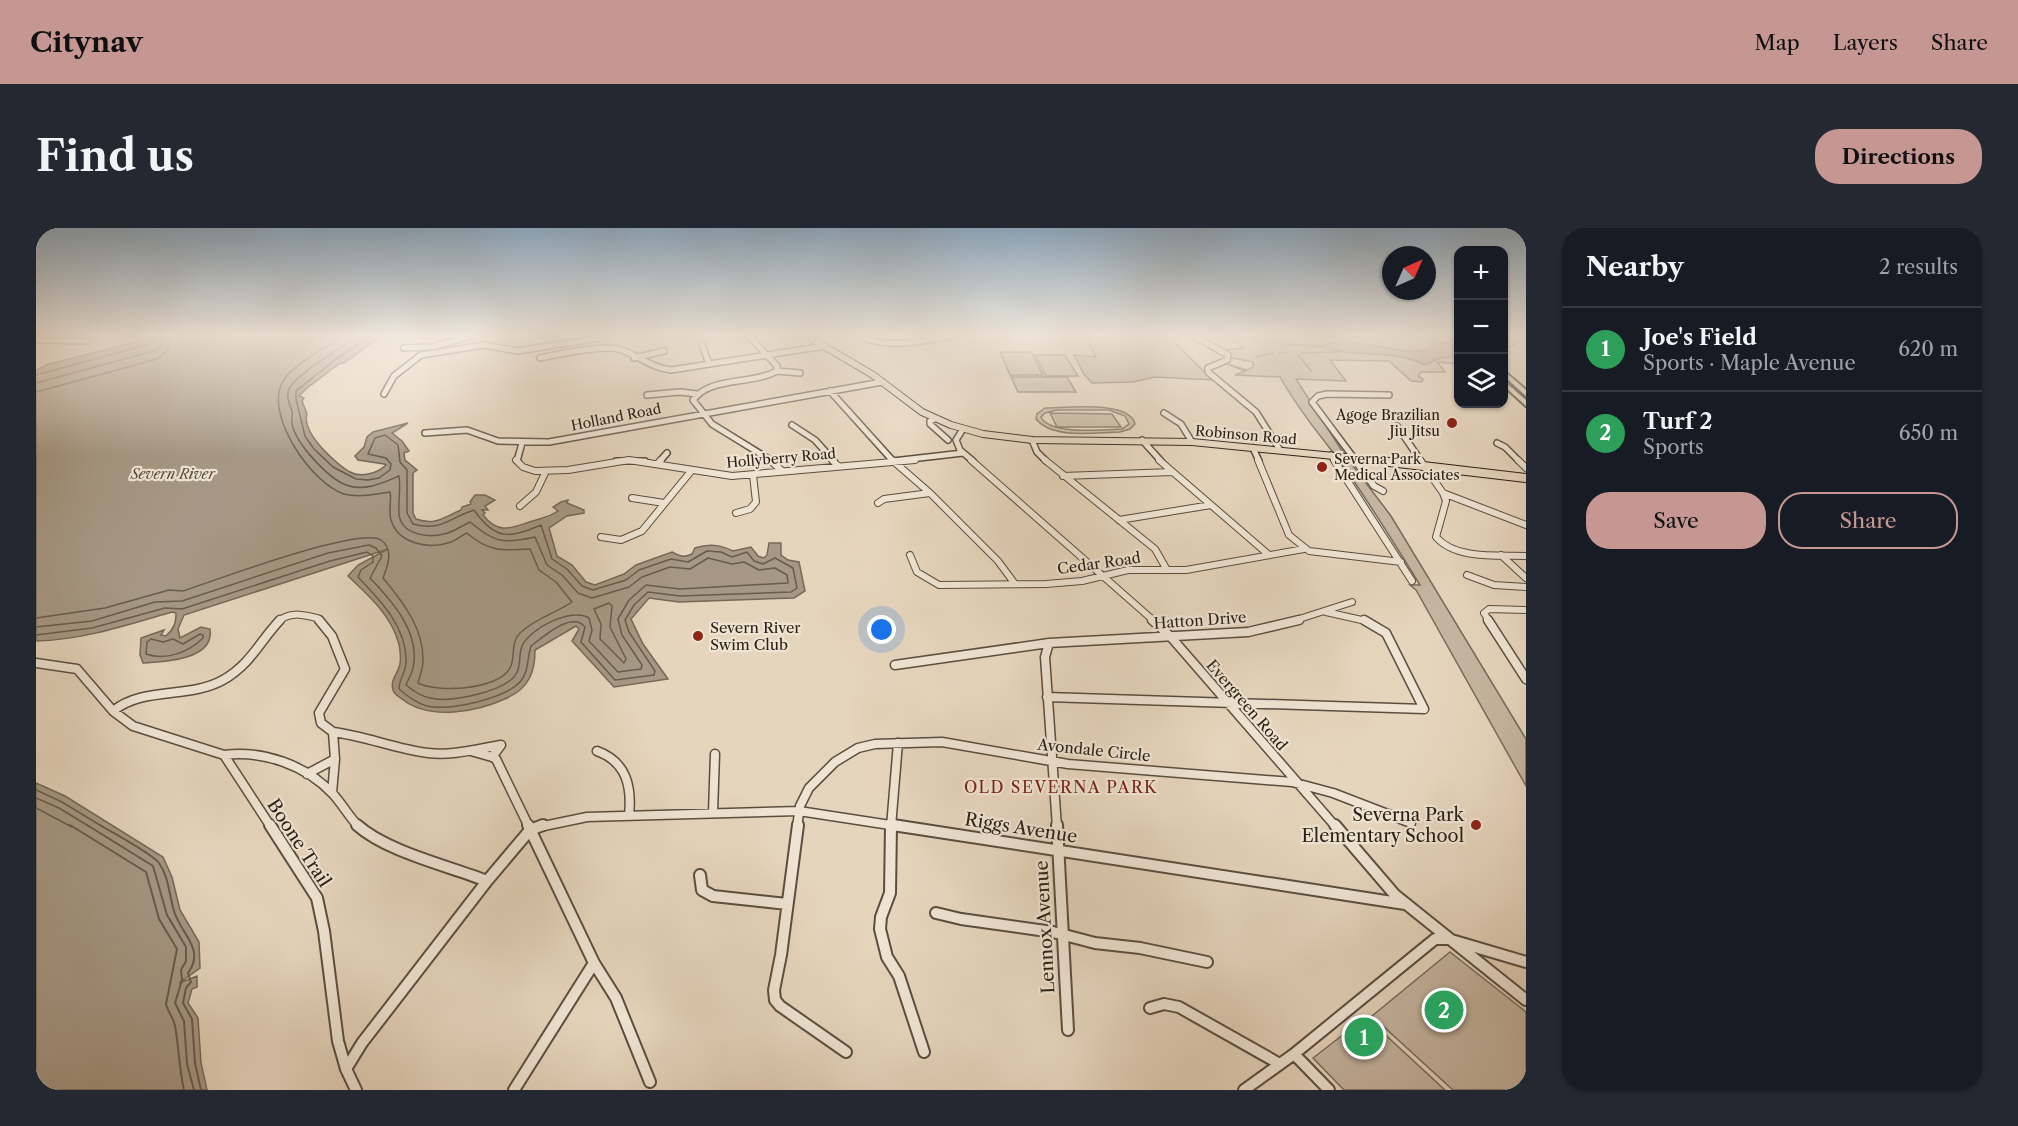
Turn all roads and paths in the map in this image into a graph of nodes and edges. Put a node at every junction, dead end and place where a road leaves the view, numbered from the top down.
1 (394, 376) edge
2 (768, 376) edge
3 (873, 376) edge
4 (1213, 376) edge
5 (1508, 378) edge
6 (882, 382) junction
7 (1508, 388) edge
8 (830, 391) junction
9 (384, 393) dead end
10 (697, 394) junction
11 (1526, 394) edge
12 (647, 395) dead end
13 (1389, 395) dead end
14 (1526, 404) edge
15 (1164, 412) dead end
16 (701, 414) junction
17 (935, 419) junction
18 (792, 425) dead end
19 (1397, 426) dead end
20 (963, 429) junction
21 (425, 433) dead end
22 (1032, 440) junction
23 (1142, 440) junction
24 (948, 441) dead end
25 (1192, 442) junction
26 (522, 443) junction
27 (1497, 443) dead end
28 (1253, 448) junction
29 (1280, 450) junction
30 (667, 453) dead end
31 (963, 453) junction
32 (1331, 455) junction
33 (1353, 458) junction
34 (658, 463) junction
35 (895, 463) junction
36 (837, 465) junction
37 (1426, 466) junction
38 (1526, 468) edge
39 (692, 470) junction
40 (782, 471) junction
41 (1172, 472) junction
42 (545, 473) junction
43 (753, 475) junction
44 (1063, 476) junction
45 (1526, 478) edge
46 (1383, 491) dead end
47 (930, 493) junction
48 (1443, 493) junction
49 (632, 498) dead end
50 (878, 503) dead end
51 (664, 504) junction
52 (1211, 505) junction
53 (520, 506) dead end
54 (736, 513) dead end
55 (1119, 520) junction
56 (1526, 525) edge
57 (601, 537) dead end
58 (1304, 549) junction
59 (910, 555) dead end
60 (1269, 555) junction
61 (1502, 555) junction
62 (1526, 556) edge
63 (1401, 562) junction
64 (1167, 570) junction
65 (1103, 575) junction
66 (1467, 575) dead end
67 (1526, 578) edge
68 (1412, 581) dead end
69 (1015, 584) junction
70 (1526, 587) edge
71 (1352, 602) dead end
72 (1526, 610) edge
73 (1326, 612) junction
74 (1170, 636) junction
75 (1049, 644) junction
76 (36, 663) edge
77 (895, 665) dead end
78 (1526, 679) edge
79 (1047, 697) junction
80 (104, 700) junction
81 (128, 700) junction
82 (1228, 704) junction
83 (113, 711) junction
84 (333, 732) junction
85 (349, 734) junction
86 (898, 743) junction
87 (335, 745) junction
88 (468, 751) junction
89 (597, 751) dead end
90 (715, 754) dead end
91 (224, 755) junction
92 (492, 757) junction
93 (335, 759) junction
94 (1052, 762) junction
95 (307, 774) junction
96 (1298, 784) junction
97 (332, 793) junction
98 (799, 811) junction
99 (713, 812) junction
100 (629, 816) junction
101 (1411, 823) dead end
102 (892, 824) junction
103 (530, 830) junction
104 (1057, 850) junction
105 (700, 874) dead end
106 (487, 881) junction
107 (787, 904) junction
108 (1406, 904) junction
109 (936, 913) dead end
110 (1063, 935) junction
111 (1448, 939) junction
112 (1207, 962) dead end
113 (1526, 962) edge
114 (594, 963) junction
115 (1526, 1000) edge
116 (1150, 1008) dead end
117 (1068, 1030) dead end
118 (846, 1052) dead end
119 (924, 1052) dead end
120 (1293, 1054) junction
121 (1278, 1063) junction
122 (346, 1069) junction
123 (650, 1082) dead end
124 (356, 1090) edge
125 (514, 1090) edge
126 (1244, 1090) edge
127 (1329, 1090) edge

1 - 9 street
2 - 10 street
3 - 6 main road, Robinson Road
4 - 29 street
5 - 11 highway
6 - 8 street, Holland Road
6 - 17 main road, Robinson Road
7 - 14 highway
8 - 16 street, Holland Road
8 - 35 street
10 - 12 street
10 - 16 street
13 - 33 street
15 - 25 street
16 - 26 street, Holland Road
16 - 40 street
17 - 20 main road, Robinson Road
17 - 24 street
18 - 36 street
19 - 37 street
20 - 22 main road, Robinson Road
20 - 31 street
21 - 26 street, Holland Road
22 - 23 main road, Robinson Road
22 - 44 street
23 - 25 main road, Robinson Road
23 - 41 street
25 - 28 main road, Robinson Road
26 - 42 street, Hollyberry Road
27 - 38 street
28 - 29 main road, Robinson Road
28 - 58 street
29 - 32 main road, Robinson Road
30 - 34 street
31 - 35 street, Hollyberry Road
31 - 65 street, Evergreen Road
32 - 33 main road, Robinson Road
32 - 63 street
33 - 37 main road, Robinson Road
33 - 46 street
34 - 39 street, Hollyberry Road
34 - 42 street, Hollyberry Road
35 - 36 street, Hollyberry Road
35 - 47 street
36 - 40 street, Hollyberry Road
37 - 45 main road, Robinson Road
37 - 48 street
39 - 43 street, Hollyberry Road
39 - 51 street
40 - 43 street, Hollyberry Road
41 - 44 street
41 - 52 street
42 - 53 street
43 - 54 street
44 - 55 street
47 - 50 street
47 - 69 street
48 - 56 street
48 - 61 street
49 - 51 street
51 - 57 street
52 - 55 street
52 - 60 street
55 - 64 street
58 - 60 street, Cedar Road
58 - 63 street, Cedar Road
59 - 69 street, Cedar Road
60 - 64 street, Cedar Road
61 - 62 street
61 - 67 street
63 - 68 street
64 - 65 street, Cedar Road
65 - 69 street, Cedar Road
65 - 74 street, Evergreen Road
66 - 70 street
71 - 73 street
72 - 78 street
73 - 74 street, Hatton Drive
73 - 82 street, Hatton Drive
74 - 75 street, Hatton Drive
74 - 82 street, Evergreen Road
75 - 77 street, Hatton Drive
75 - 79 street, Lennox Avenue
76 - 80 street
79 - 82 street
79 - 94 street, Lennox Avenue
80 - 81 street
80 - 83 street
81 - 83 street
81 - 84 street
82 - 96 street, Evergreen Road
83 - 91 street
84 - 85 street
84 - 87 street
85 - 87 street
85 - 88 street
86 - 94 street, Avondale Circle
86 - 98 street, Avondale Circle
86 - 102 street
87 - 93 street
88 - 92 street
88 - 92 street
89 - 100 street
90 - 99 street
91 - 95 street
91 - 122 street, Boone Trail
92 - 103 street
93 - 95 street
93 - 97 street
94 - 96 street, Avondale Circle
94 - 104 street, Lennox Avenue
95 - 97 street
96 - 101 street, Avondale Circle
96 - 108 street, Evergreen Road
97 - 106 street
98 - 99 street, Riggs Avenue
98 - 102 street, Riggs Avenue
98 - 107 street, Avondale Circle
99 - 100 street, Riggs Avenue
100 - 103 street, Riggs Avenue
102 - 104 street, Riggs Avenue
102 - 119 street
103 - 106 street
103 - 114 street
104 - 108 street, Riggs Avenue
104 - 110 street, Lennox Avenue
105 - 107 street
106 - 122 street
107 - 118 street, Avondale Circle
108 - 111 street, Evergreen Road
109 - 110 street
110 - 112 street
110 - 117 street, Lennox Avenue
111 - 113 street
111 - 115 street, Evergreen Road
111 - 120 street
114 - 123 street
114 - 125 street
116 - 121 street
120 - 121 street
120 - 127 street
121 - 126 street
122 - 124 street, Boone Trail

